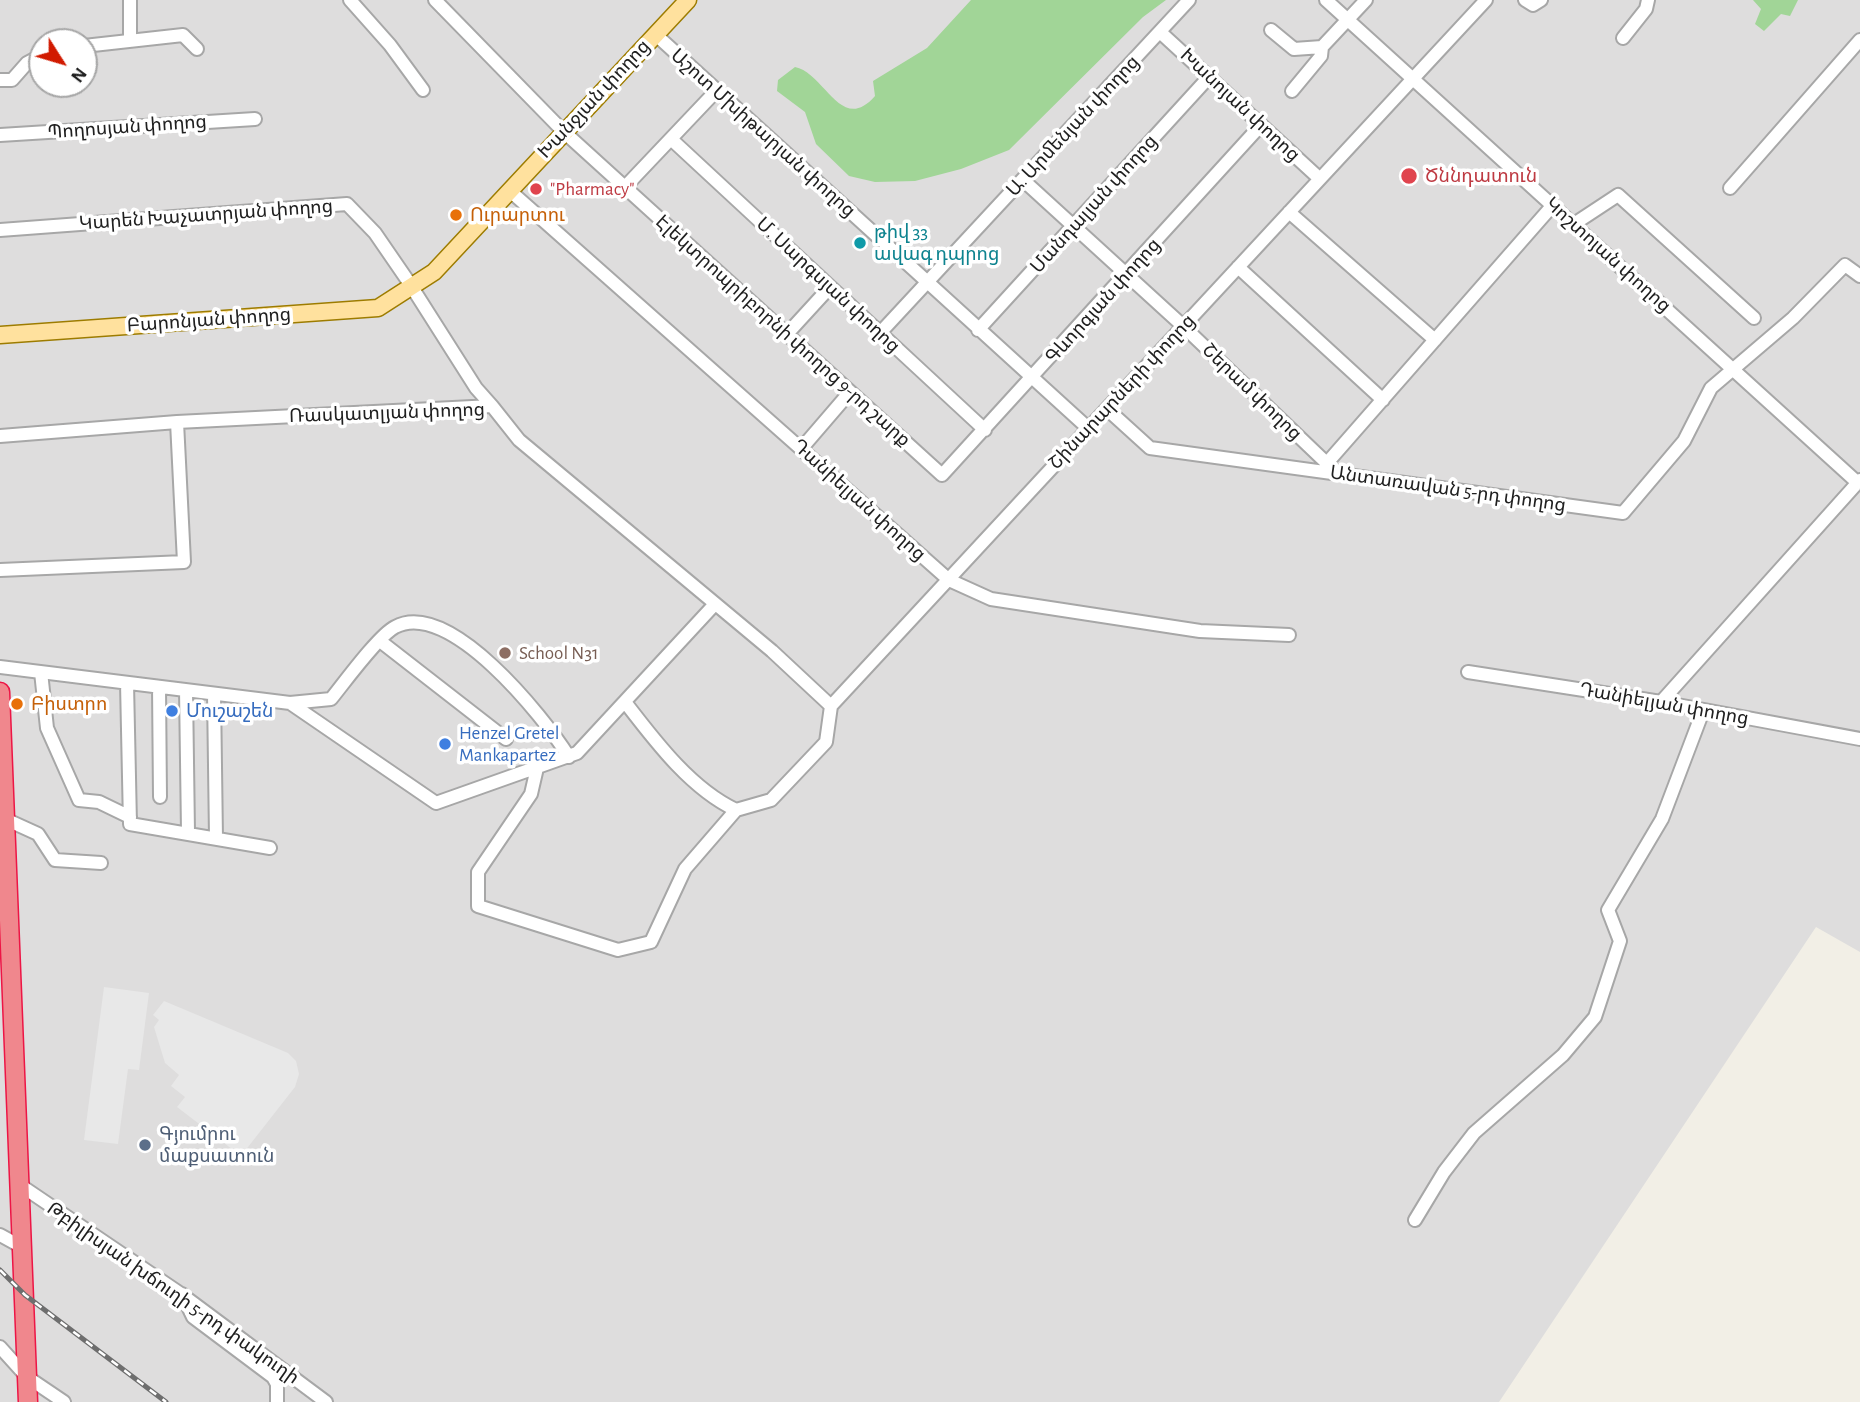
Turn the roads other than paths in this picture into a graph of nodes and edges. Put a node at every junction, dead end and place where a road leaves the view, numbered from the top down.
1 (131, 0) edge
2 (351, 0) edge
3 (435, 0) edge
4 (688, 0) edge
5 (1189, 0) edge
6 (1326, 0) edge
7 (1366, 0) edge
8 (1486, 0) edge
9 (1525, 0) edge
10 (1541, 0) edge
11 (1648, 0) edge
12 (1348, 20) junction
13 (1271, 30) dead end
14 (1160, 32) junction
15 (655, 34) junction
16 (1623, 38) dead end
17 (1860, 40) edge
18 (130, 41) junction
19 (98, 44) edge
20 (1322, 47) junction
21 (197, 48) dead end
22 (28, 62) edge
23 (1209, 77) junction
24 (1413, 78) junction
25 (0, 80) edge
26 (423, 90) dead end
27 (717, 90) junction
28 (1292, 91) dead end
29 (255, 119) dead end
30 (1261, 125) junction
31 (563, 131) junction
32 (0, 135) edge
33 (671, 139) junction
34 (1320, 179) junction
35 (1023, 180) junction
36 (625, 187) junction
37 (1730, 188) dead end
38 (509, 190) junction
39 (1553, 205) junction
40 (1289, 212) junction
41 (1574, 224) junction
42 (1073, 227) junction
43 (0, 230) edge
44 (1238, 267) junction
45 (1126, 275) junction
46 (1860, 276) edge
47 (928, 284) junction
48 (830, 286) junction
49 (413, 288) junction
50 (1754, 318) dead end
51 (1183, 326) junction
52 (978, 330) junction
53 (880, 333) junction
54 (787, 334) junction
55 (0, 335) edge
56 (1435, 340) junction
57 (1733, 369) junction
58 (1033, 378) junction
59 (850, 392) junction
60 (1383, 400) junction
61 (492, 406) junction
62 (1107, 409) junction
63 (177, 422) junction
64 (1089, 429) junction
65 (985, 430) junction
66 (0, 436) edge
67 (801, 449) junction
68 (1327, 463) junction
69 (1338, 474) junction
70 (942, 475) joint
71 (1859, 482) edge
72 (0, 570) edge
73 (949, 580) junction
74 (715, 604) junction
75 (1289, 635) dead end
76 (380, 641) junction
77 (0, 667) edge
78 (41, 672) junction
79 (1468, 672) dead end
80 (127, 683) junction
81 (159, 687) junction
82 (186, 690) junction
83 (0, 692) edge
84 (214, 694) junction
85 (625, 702) junction
86 (1661, 702) junction
87 (290, 703) junction
88 (831, 706) junction
89 (1703, 710) junction
90 (1860, 738) edge
91 (506, 739) dead end
92 (569, 757) junction
93 (537, 768) junction
94 (160, 797) dead end
95 (736, 810) junction
96 (130, 817) junction
97 (5, 819) junction
98 (188, 832) junction
99 (216, 838) junction
100 (270, 848) dead end
101 (101, 863) dead end
102 (20, 1185) junction
103 (1415, 1220) dead end
104 (0, 1235) edge
105 (22, 1247) junction
106 (181, 1294) junction
107 (0, 1347) edge
108 (27, 1377) junction
109 (28, 1402) edge
110 (64, 1402) edge
111 (277, 1402) edge
112 (326, 1402) edge

1 - 18 street
2 - 26 street
3 - 31 street, Էլեկտրոպրիբորնի փողոց 9-րդ շարք
4 - 15 main road, Խանջյան փողոց
5 - 14 street, Ա. Արմենյան փողոց
6 - 12 street, Կոշտոյան փողոց
7 - 12 street
8 - 24 street, Շինարարների փողոց
9 - 10 street
11 - 16 street
12 - 20 street
12 - 24 street, Կոշտոյան փողոց
13 - 20 street
14 - 23 street, Խանոյան փողոց
14 - 35 street, Ա. Արմենյան փողոց
15 - 27 street, Աշոտ Մխիթարյան փողոց
15 - 31 main road, Խանջյան փողոց
17 - 37 street
18 - 19 street
18 - 21 street
20 - 28 street
22 - 25 street
23 - 30 street, Խանոյան փողոց
23 - 42 street, Մանդալյան փողոց
24 - 34 street, Շինարարների փողոց
24 - 39 street, Կոշտոյան փողոց
27 - 33 street
27 - 47 street, Աշոտ Մխիթարյան փողոց
29 - 32 street, Պողոսյան փողոց
30 - 34 street, Խանոյան փողոց
30 - 45 street, Գևորգյան փողոց
31 - 36 street, Էլեկտրոպրիբորնի փողոց 9-րդ շարք
31 - 38 main road, Խանջյան փողոց
33 - 36 street
33 - 48 street, Մ. Սարգսյան փողոց
34 - 40 street, Շինարարների փողոց
35 - 42 street, Շերամ փողոց
35 - 47 street, Ա. Արմենյան փողոց
36 - 54 street, Էլեկտրոպրիբորնի փողոց 9-րդ շարք
38 - 49 main road, Խանջյան փողոց
38 - 67 street, Դանիելյան փողոց
39 - 41 street, Կոշտոյան փողոց
39 - 56 street
40 - 44 street, Շինարարների փողոց
40 - 56 street
41 - 50 street
41 - 57 street, Կոշտոյան փողոց
42 - 45 street, Շերամ փողոց
42 - 52 street, Մանդալյան փողոց
43 - 49 street, Կարեն Խաչատրյան փողոց
44 - 51 street, Շինարարների փողոց
44 - 60 street
45 - 51 street, Շերամ փողոց
45 - 58 street, Գևորգյան փողոց
46 - 57 street
47 - 52 street, Աշոտ Մխիթարյան փողոց
47 - 53 street, Ա. Արմենյան փողոց
48 - 53 street, Մ. Սարգսյան փողոց
48 - 54 street
49 - 55 main road, Բարոնյան փողոց
49 - 61 street
51 - 62 street, Շինարարների փողոց
51 - 68 street, Շերամ փողոց
52 - 58 street, Աշոտ Մխիթարյան փողոց
53 - 65 street, Մ. Սարգսյան փողոց
54 - 59 street, Էլեկտրոպրիբորնի փողոց 9-րդ շարք
56 - 60 street
57 - 69 street, Անտառավան 5-րդ փողոց
57 - 71 street, Կոշտոյան փողոց
58 - 64 street, Աշոտ Մխիթարյան փողոց
58 - 65 street, Գևորգյան փողոց
59 - 67 street
59 - 70 street, Էլեկտրոպրիբորնի փողոց 9-րդ շարք
60 - 68 street
61 - 63 street, Ռասկատլյան փողոց
61 - 74 street, Ռասկատլյան փողոց
62 - 64 street, Շինարարների փողոց
62 - 69 street, Անտառավան 5-րդ փողոց
63 - 66 street, Ռասկատլյան փողոց
63 - 72 street
64 - 73 street, Շինարարների փողոց
65 - 70 street, Գևորգյան փողոց
67 - 73 street, Դանիելյան փողոց
68 - 69 street, Շերամ փողոց
71 - 86 street
73 - 75 street, Դանիելյան փողոց
73 - 88 street, Շինարարների փողոց
74 - 85 street
74 - 88 street, Ռասկատլյան փողոց
76 - 87 street
76 - 91 street
76 - 92 street
77 - 78 street
78 - 80 street
78 - 96 street
79 - 86 street, Դանիելյան փողոց
80 - 81 street
80 - 96 street
81 - 82 street
81 - 94 street
82 - 84 street
82 - 98 street
83 - 97 highway
84 - 87 street
84 - 99 street
85 - 92 street
85 - 95 street
86 - 89 street, Դանիելյան փողոց
87 - 93 street
88 - 95 street
89 - 90 street, Դանիելյան փողոց
89 - 103 street
92 - 93 street
93 - 95 street
96 - 98 street
97 - 101 street
97 - 102 highway
98 - 99 street
99 - 100 street
102 - 105 highway
102 - 106 street, Թբիլիսյան խճուղի 5-րդ փակուղի
104 - 105 street
105 - 108 highway
106 - 111 street
106 - 112 street, Թբիլիսյան խճուղի 5-րդ փակուղի
107 - 108 street
108 - 109 highway
108 - 110 street

